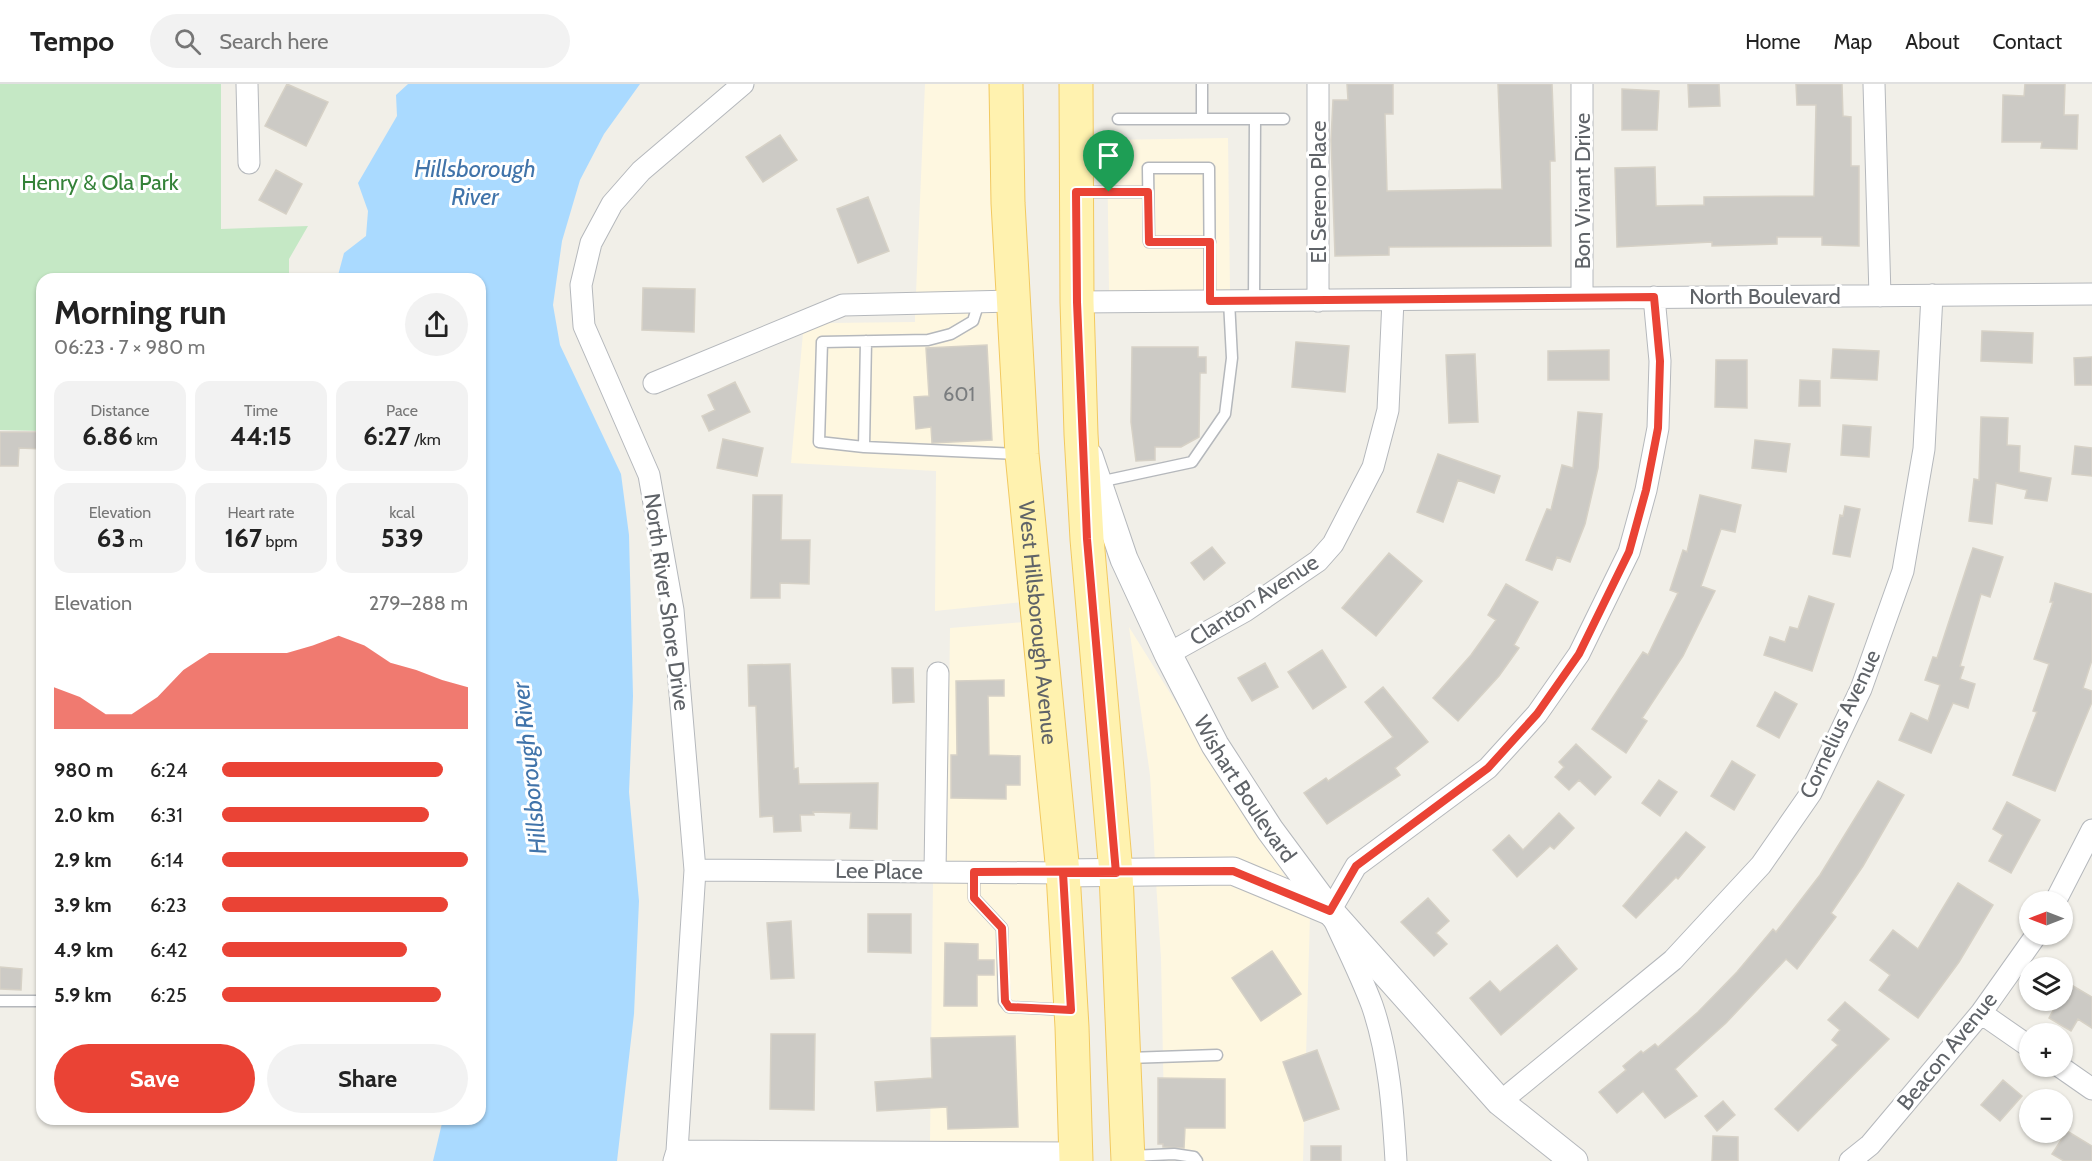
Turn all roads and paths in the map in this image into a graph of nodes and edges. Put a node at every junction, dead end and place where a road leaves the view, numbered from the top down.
1 (247, 84) edge
2 (743, 84) edge
3 (1006, 84) edge
4 (1076, 84) edge
5 (1202, 84) edge
6 (1318, 84) edge
7 (1582, 84) edge
8 (1874, 84) edge
9 (1118, 119) dead end
10 (1202, 119) junction
11 (1255, 119) junction
12 (1284, 119) dead end
13 (249, 163) dead end
14 (1076, 192) junction
15 (1148, 192) junction
16 (1210, 242) junction
17 (2092, 294) edge
18 (1932, 295) junction
19 (1880, 296) junction
20 (1654, 297) junction
21 (1582, 298) junction
22 (1393, 300) junction
23 (1013, 301) junction
24 (1219, 301) junction
25 (1254, 301) junction
26 (1318, 301) junction
27 (979, 302) junction
28 (1077, 302) junction
29 (866, 341) junction
30 (654, 383) dead end
31 (1081, 434) junction
32 (864, 447) junction
33 (1022, 454) junction
34 (1098, 482) junction
35 (1168, 654) junction
36 (938, 673) dead end
37 (2092, 830) edge
38 (695, 870) junction
39 (935, 872) junction
40 (974, 872) junction
41 (1063, 873) junction
42 (1116, 873) junction
43 (2061, 891) edge
44 (1330, 911) junction
45 (2029, 945) edge
46 (0, 1001) edge
47 (36, 1001) edge
48 (1071, 1010) junction
49 (1981, 1013) junction
50 (2019, 1039) edge
51 (1217, 1055) dead end
52 (1125, 1058) junction
53 (2073, 1076) edge
54 (2092, 1089) edge
55 (1500, 1102) junction
56 (675, 1156) edge
57 (1076, 1157) edge
58 (1128, 1158) edge
59 (1197, 1161) edge
60 (1396, 1161) edge
61 (1574, 1161) edge
62 (1850, 1161) edge

1 - 13 street
2 - 38 street, North River Shore Drive
3 - 23 main road, West Hillsborough Avenue
4 - 14 main road
5 - 10 lane
6 - 26 street, El Sereno Place
7 - 21 street, Bon Vivant Drive
8 - 19 street
9 - 10 lane
10 - 11 lane
11 - 12 lane
11 - 25 lane
14 - 15 lane
14 - 28 main road
15 - 16 lane
15 - 16 lane
16 - 24 lane
17 - 18 street, North Boulevard
18 - 19 street, North Boulevard
18 - 55 street, Cornelius Avenue
19 - 20 street, North Boulevard
20 - 21 street, North Boulevard
20 - 44 street
21 - 22 street, North Boulevard
22 - 26 street, North Boulevard
22 - 35 street, Clanton Avenue
23 - 27 street
23 - 33 main road, West Hillsborough Avenue
24 - 25 street, North Boulevard
24 - 28 street, North Boulevard
24 - 34 lane
25 - 26 street, North Boulevard
27 - 29 lane
27 - 30 street
28 - 31 main road
29 - 32 lane
29 - 32 lane
31 - 34 street, Wishart Boulevard
31 - 42 main road
32 - 33 lane
33 - 41 main road, West Hillsborough Avenue
34 - 35 street, Wishart Boulevard
35 - 44 street, Wishart Boulevard
36 - 39 street
37 - 43 street
38 - 39 street, Lee Place
38 - 56 street, North River Shore Drive
39 - 40 street, Lee Place
40 - 41 street, Lee Place
40 - 48 lane
41 - 42 street
41 - 48 main road, West Hillsborough Avenue
42 - 44 street
42 - 52 main road
44 - 55 street, Wishart Boulevard
44 - 60 street
45 - 49 street, Beacon Avenue
46 - 47 lane
48 - 57 main road, West Hillsborough Avenue
49 - 50 street
49 - 62 street, Beacon Avenue
51 - 52 lane
52 - 58 main road
53 - 54 street
55 - 61 street, Wishart Boulevard
56 - 57 street
58 - 59 lane

